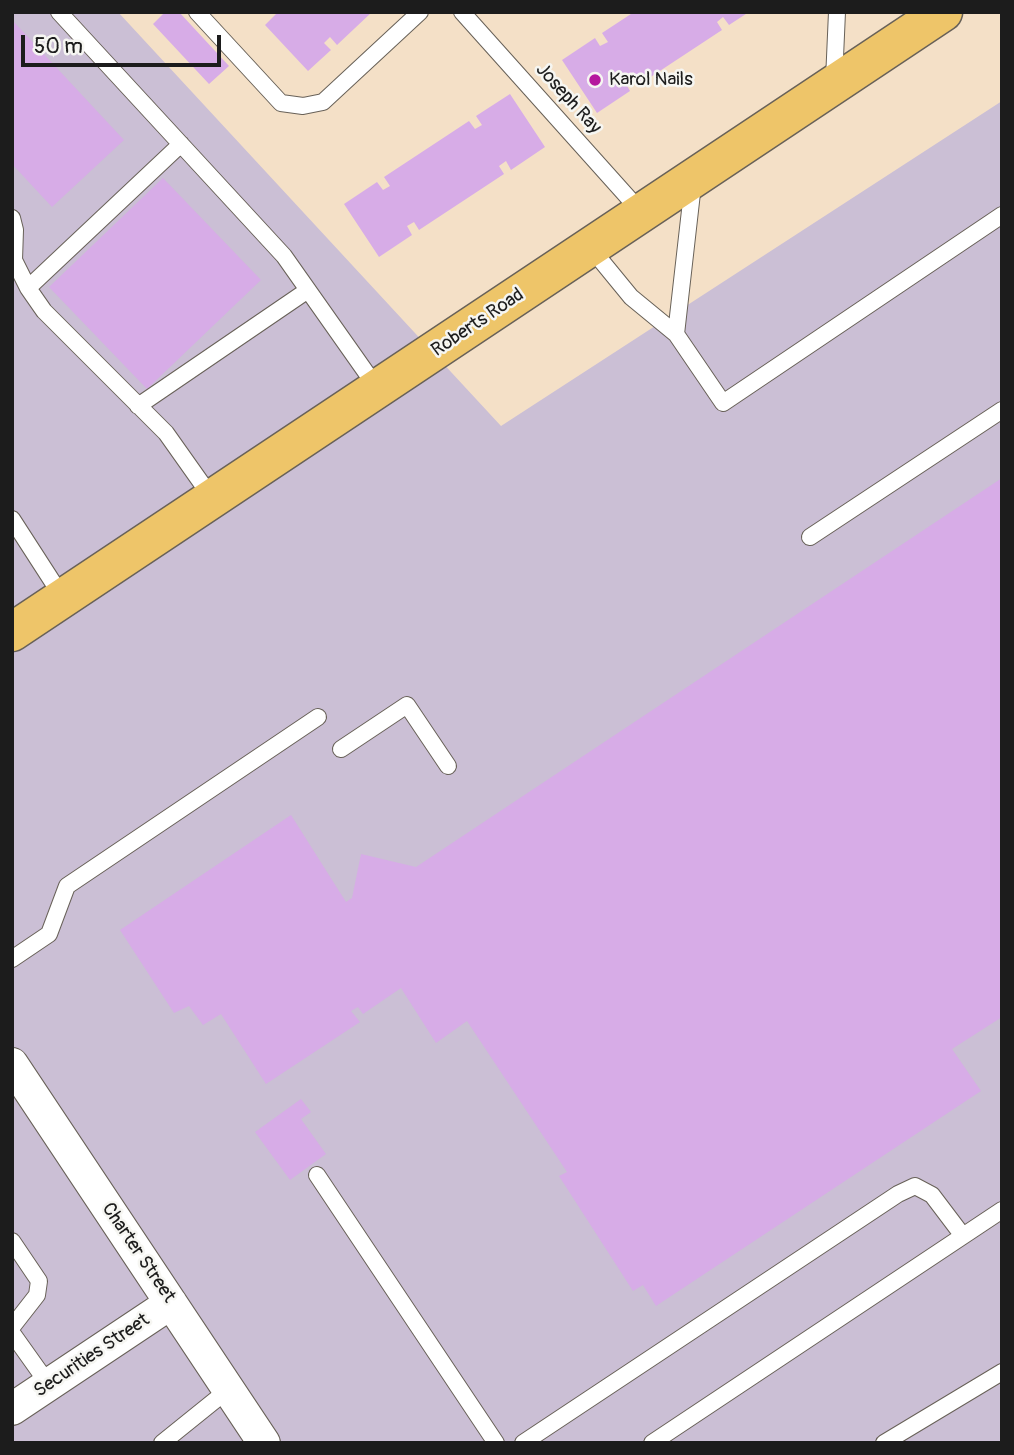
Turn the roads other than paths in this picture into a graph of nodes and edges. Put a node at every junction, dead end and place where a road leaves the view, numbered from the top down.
1 (59, 12) edge
2 (197, 12) edge
3 (420, 12) edge
4 (462, 12) edge
5 (837, 12) edge
6 (943, 12) edge
7 (834, 86) junction
8 (181, 144) junction
9 (694, 178) junction
10 (642, 213) junction
11 (1002, 215) edge
12 (12, 218) edge
13 (590, 247) junction
14 (28, 288) junction
15 (308, 290) junction
16 (676, 334) junction
17 (379, 390) junction
18 (138, 406) junction
19 (1002, 410) edge
20 (213, 499) junction
21 (12, 519) edge
22 (810, 537) dead end
23 (63, 598) junction
24 (12, 632) edge
25 (317, 717) dead end
26 (341, 749) dead end
27 (448, 766) dead end
28 (12, 959) edge
29 (12, 1064) edge
30 (317, 1175) dead end
31 (1002, 1210) edge
32 (963, 1237) junction
33 (12, 1241) edge
34 (171, 1303) junction
35 (12, 1327) edge
36 (12, 1333) edge
37 (1002, 1372) edge
38 (49, 1385) junction
39 (229, 1389) junction
40 (12, 1409) edge
41 (162, 1443) edge
42 (264, 1443) edge
43 (496, 1443) edge
44 (523, 1443) edge
45 (652, 1443) edge
46 (884, 1443) edge

1 - 8 lane
2 - 3 lane
4 - 10 lane, Joseph Ray
5 - 7 lane
6 - 7 main road, Roberts Road
7 - 9 main road, Roberts Road
8 - 14 lane
8 - 15 lane
9 - 10 main road, Roberts Road
9 - 16 lane
10 - 13 main road, Roberts Road
11 - 16 lane
12 - 14 lane
13 - 16 lane
13 - 17 main road, Roberts Road
14 - 18 lane
15 - 17 lane
15 - 18 lane
17 - 20 main road, Roberts Road
18 - 20 lane
19 - 22 lane
20 - 23 main road, Roberts Road
21 - 23 lane
23 - 24 main road, Roberts Road
25 - 28 lane
26 - 27 lane
29 - 34 street, Charter Street
30 - 43 lane
31 - 32 lane
32 - 44 lane
32 - 45 lane
33 - 35 lane
34 - 38 street, Securities Street
34 - 39 street, Charter Street
36 - 38 lane
37 - 46 lane
38 - 40 street, Securities Street
39 - 41 lane
39 - 42 street, Charter Street

